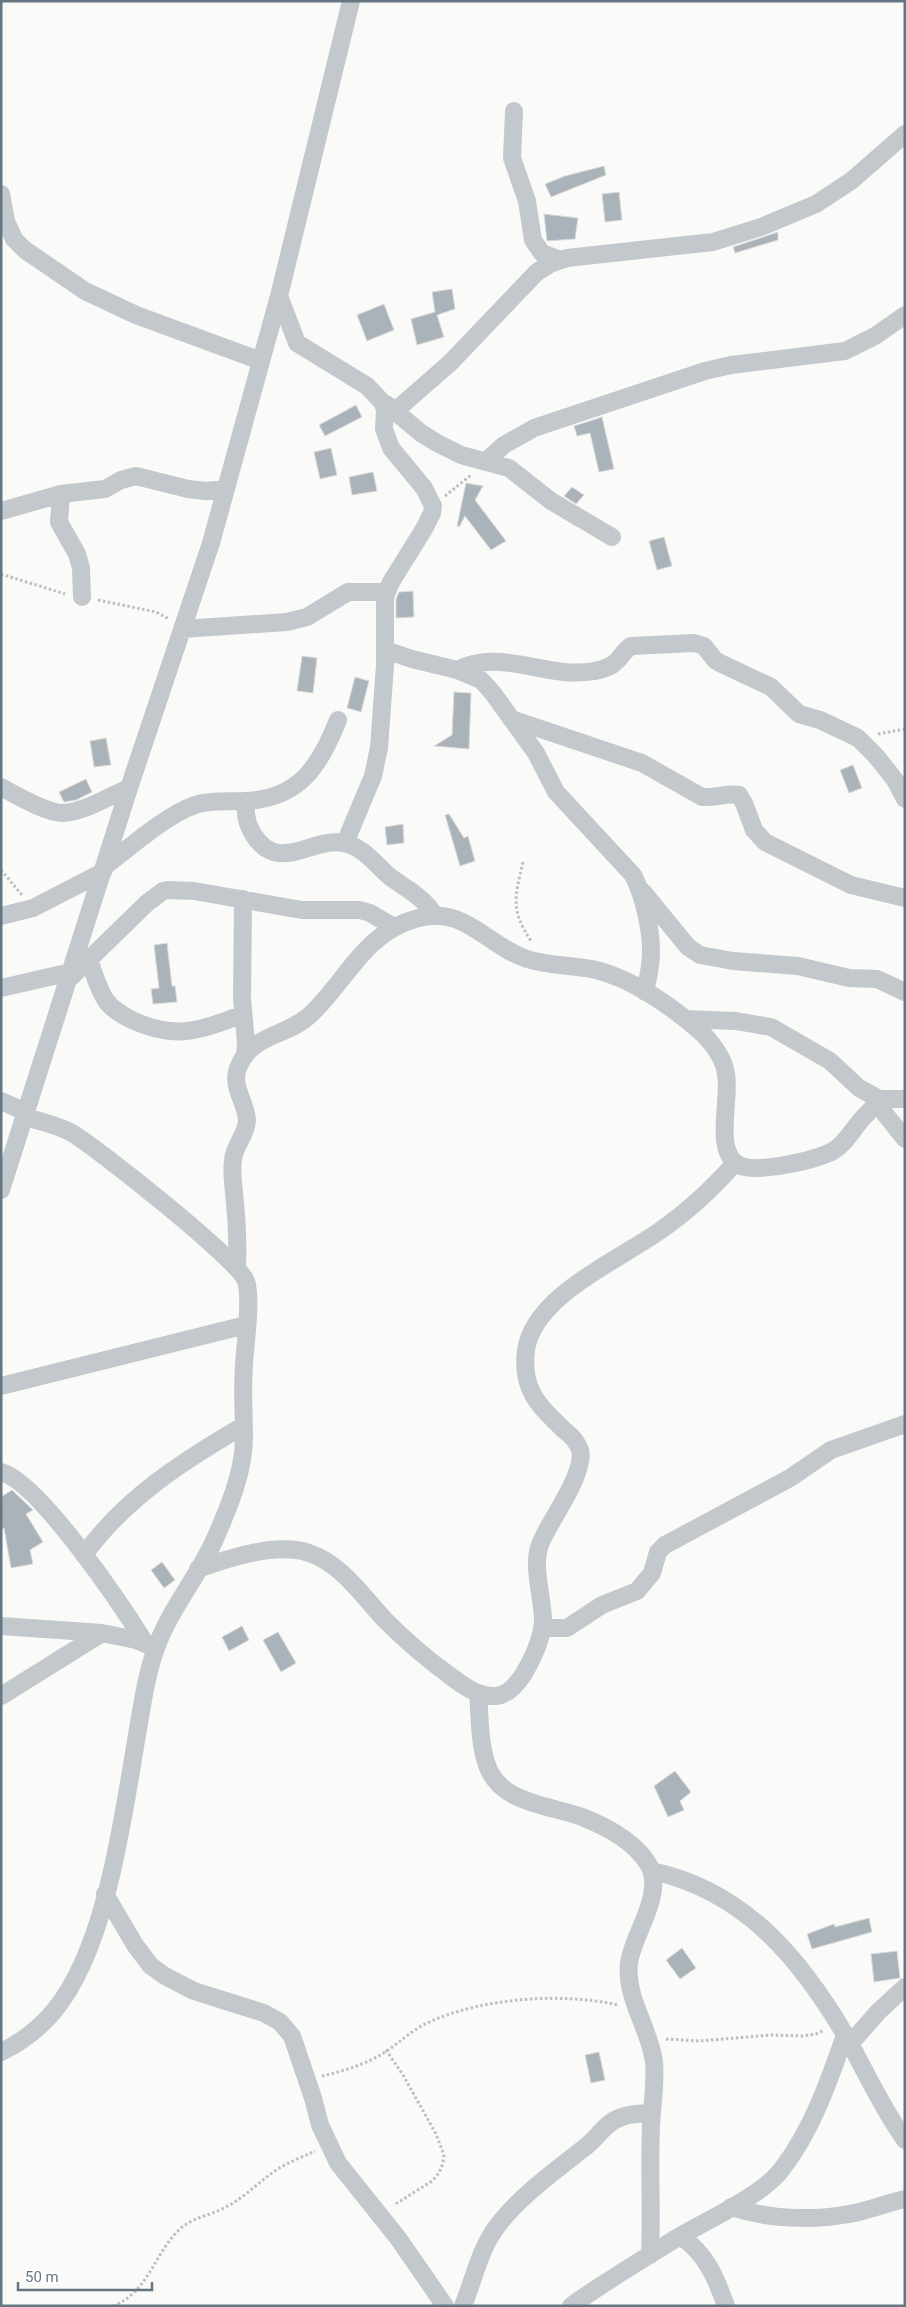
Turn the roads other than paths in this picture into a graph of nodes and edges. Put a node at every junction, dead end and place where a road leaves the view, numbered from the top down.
1 (351, 1) edge
2 (514, 111) dead end
3 (905, 134) edge
4 (1, 194) edge
5 (560, 260) junction
6 (279, 296) junction
7 (905, 315) edge
8 (262, 361) junction
9 (389, 407) junction
10 (485, 462) junction
11 (226, 489) junction
12 (61, 494) junction
13 (1, 512) edge
14 (612, 537) dead end
15 (386, 592) junction
16 (82, 597) dead end
17 (182, 630) junction
18 (385, 650) junction
19 (457, 670) junction
20 (511, 719) junction
21 (338, 720) dead end
22 (1, 787) edge
23 (129, 788) junction
24 (905, 799) edge
25 (247, 802) junction
26 (345, 843) junction
27 (104, 870) junction
28 (641, 890) junction
29 (905, 898) edge
30 (243, 899) junction
31 (1, 916) edge
32 (436, 916) junction
33 (397, 926) junction
34 (89, 960) junction
35 (70, 975) junction
36 (1, 988) edge
37 (645, 992) junction
38 (905, 992) edge
39 (242, 1014) junction
40 (685, 1019) junction
41 (245, 1056) junction
42 (879, 1099) junction
43 (905, 1099) edge
44 (1, 1101) edge
45 (25, 1114) junction
46 (905, 1139) edge
47 (735, 1163) junction
48 (1, 1190) edge
49 (237, 1268) junction
50 (246, 1325) junction
51 (1, 1386) edge
52 (905, 1424) edge
53 (243, 1426) junction
54 (1, 1472) edge
55 (84, 1555) junction
56 (198, 1569) junction
57 (1, 1626) edge
58 (542, 1628) junction
59 (102, 1633) junction
60 (150, 1646) junction
61 (478, 1693) junction
62 (1, 1696) edge
63 (652, 1871) junction
64 (105, 1894) junction
65 (905, 1986) edge
66 (844, 2034) junction
67 (1, 2052) edge
68 (652, 2113) junction
69 (905, 2140) edge
70 (905, 2199) edge
71 (731, 2207) junction
72 (680, 2236) junction
73 (650, 2255) junction
74 (445, 2306) edge
75 (463, 2306) edge
76 (571, 2306) edge
77 (726, 2306) edge

1 - 6 street
2 - 5 street
3 - 5 street
4 - 8 street
5 - 9 street
6 - 8 street
6 - 9 street
7 - 10 street
8 - 11 street
9 - 10 street
9 - 15 street
10 - 14 street
11 - 12 street
11 - 17 street
12 - 13 street
12 - 16 street
15 - 17 street
15 - 18 street
17 - 23 street
18 - 19 street
18 - 26 street
19 - 20 street
19 - 24 street
20 - 28 street
20 - 29 street
21 - 25 street
22 - 23 street
23 - 27 street
25 - 26 street
25 - 27 street
26 - 32 street
27 - 31 street
27 - 35 street
28 - 37 street
28 - 38 street
30 - 33 street
30 - 34 street
30 - 39 street
32 - 33 street
32 - 37 street
33 - 41 street
34 - 35 street
34 - 39 street
35 - 36 street
35 - 45 street
37 - 40 street
39 - 41 street
40 - 42 street
40 - 47 street
41 - 49 street
42 - 43 street
42 - 46 street
42 - 47 street
44 - 45 street
45 - 48 street
45 - 49 street
47 - 58 street
49 - 50 street
50 - 51 street
50 - 53 street
52 - 58 street
53 - 55 street
53 - 56 street
54 - 55 street
55 - 60 street
56 - 60 street
56 - 61 street
57 - 59 street
58 - 61 street
59 - 60 street
59 - 62 street
60 - 64 street
61 - 63 street
63 - 66 street
63 - 68 street
64 - 67 street
64 - 74 street
65 - 66 street
66 - 69 street
66 - 71 street
68 - 73 street
68 - 75 street
70 - 71 street
71 - 72 street
72 - 73 street
72 - 77 street
73 - 76 street

